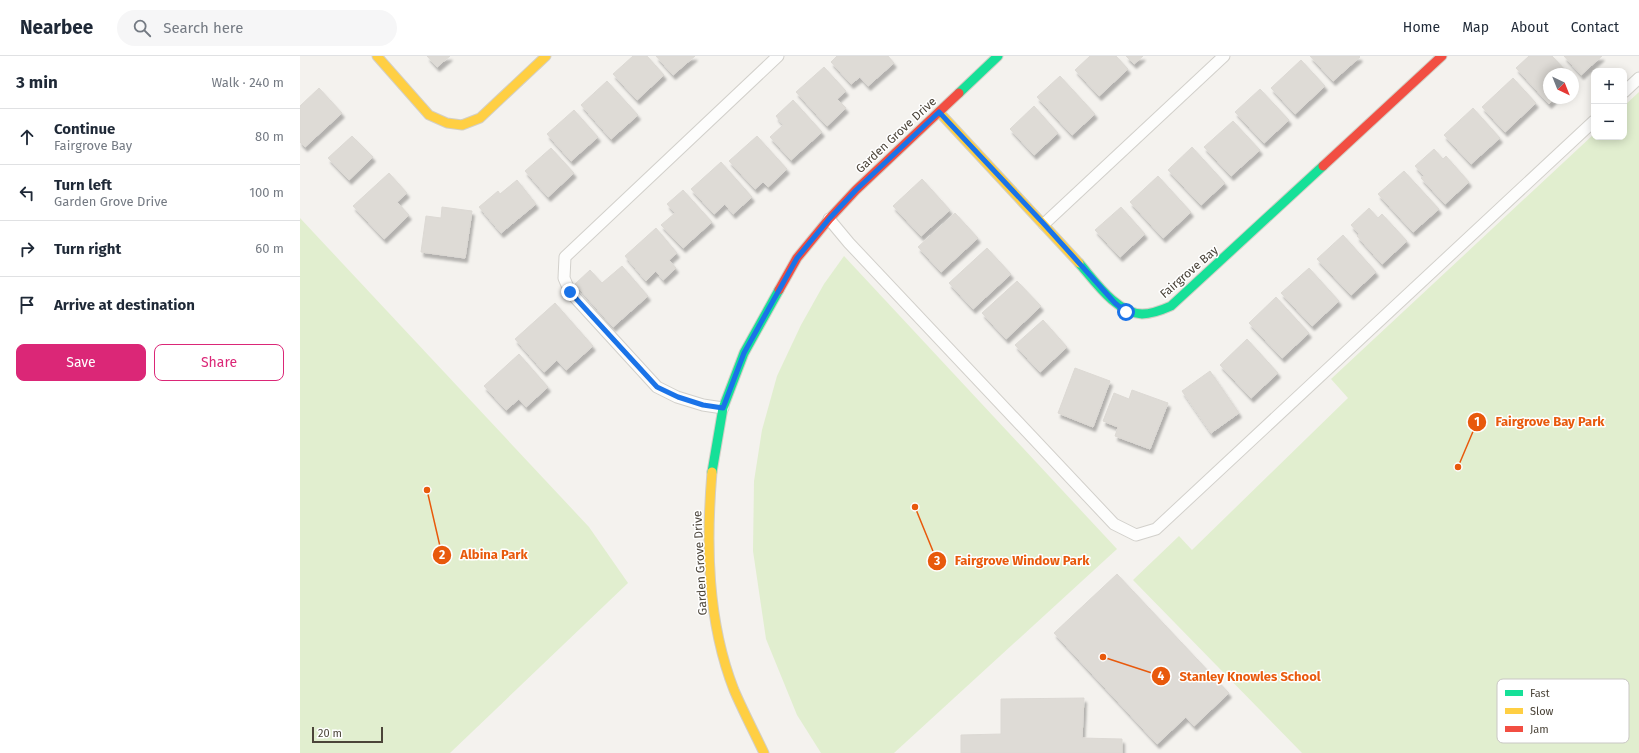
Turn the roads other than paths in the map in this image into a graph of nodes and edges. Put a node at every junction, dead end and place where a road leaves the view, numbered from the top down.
1 (377, 56) edge
2 (546, 56) edge
3 (778, 56) edge
4 (998, 56) edge
5 (1224, 56) edge
6 (1442, 56) edge
7 (1639, 78) edge
8 (1627, 89) edge
9 (939, 112) junction
10 (1591, 123) edge
11 (829, 219) junction
12 (1044, 224) junction
13 (723, 408) junction
14 (764, 753) edge

1 - 2 street
3 - 13 lane
4 - 9 street, Garden Grove Drive
5 - 12 lane
6 - 12 street, Fairgrove Bay
7 - 8 lane
9 - 11 street, Garden Grove Drive
9 - 12 street, Fairgrove Bay
10 - 11 lane
11 - 13 street, Garden Grove Drive
13 - 14 street, Garden Grove Drive

